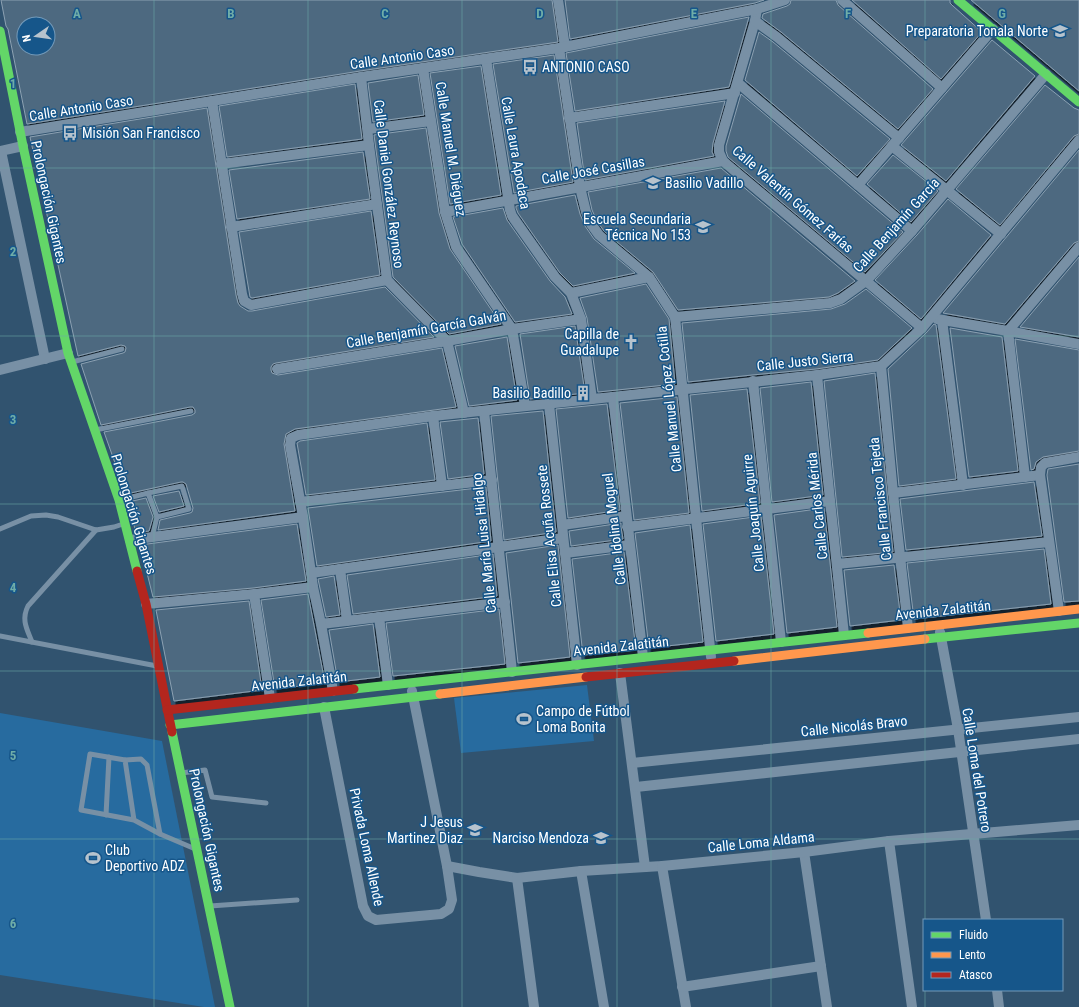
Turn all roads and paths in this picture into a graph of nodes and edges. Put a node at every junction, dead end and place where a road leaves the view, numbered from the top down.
1 (558, 0) edge
2 (785, 0) edge
3 (842, 0) edge
4 (958, 0) edge
5 (757, 9) junction
6 (755, 21) junction
7 (993, 29) junction
8 (0, 31) edge
9 (562, 47) junction
10 (486, 59) junction
11 (423, 68) junction
12 (1046, 74) junction
13 (361, 77) junction
14 (736, 88) junction
15 (942, 88) junction
16 (212, 101) junction
17 (1079, 102) edge
18 (569, 118) junction
19 (431, 121) junction
20 (368, 128) junction
21 (20, 132) junction
22 (899, 138) junction
23 (1079, 140) edge
24 (369, 145) junction
25 (23, 146) junction
26 (892, 146) junction
27 (1, 151) edge
28 (721, 156) junction
29 (221, 164) junction
30 (858, 185) junction
31 (580, 187) junction
32 (946, 190) junction
33 (508, 200) junction
34 (377, 204) junction
35 (445, 212) junction
36 (231, 227) junction
37 (912, 231) junction
38 (1001, 234) junction
39 (1079, 247) edge
40 (649, 277) junction
41 (387, 280) junction
42 (866, 281) junction
43 (571, 293) junction
44 (675, 317) junction
45 (931, 318) junction
46 (581, 319) junction
47 (942, 320) junction
48 (512, 328) junction
49 (922, 328) junction
50 (1008, 331) junction
51 (447, 341) junction
52 (1079, 344) edge
53 (122, 349) dead end
54 (70, 358) junction
55 (45, 359) junction
56 (881, 366) junction
57 (277, 369) dead end
58 (0, 370) edge
59 (817, 375) junction
60 (753, 381) junction
61 (682, 389) junction
62 (612, 397) junction
63 (592, 399) junction
64 (549, 404) junction
65 (525, 406) junction
66 (191, 411) dead end
67 (484, 411) junction
68 (464, 413) junction
69 (433, 416) junction
70 (94, 430) junction
71 (1079, 457) edge
72 (1041, 471) junction
73 (1025, 477) junction
74 (492, 480) junction
75 (963, 485) junction
76 (442, 486) junction
77 (148, 493) junction
78 (894, 494) junction
79 (119, 500) junction
80 (830, 501) junction
81 (300, 502) junction
82 (767, 509) junction
83 (157, 517) junction
84 (303, 517) junction
85 (696, 518) junction
86 (627, 522) junction
87 (125, 524) junction
88 (562, 525) junction
89 (0, 529) edge
90 (96, 530) junction
91 (152, 537) junction
92 (563, 538) junction
93 (130, 540) junction
94 (1049, 542) junction
95 (629, 545) junction
96 (499, 547) junction
97 (565, 553) junction
98 (900, 558) junction
99 (837, 564) junction
100 (340, 569) junction
101 (311, 573) junction
102 (313, 587) junction
103 (254, 594) junction
104 (505, 602) junction
105 (146, 604) junction
106 (1079, 609) edge
107 (1059, 611) junction
108 (379, 617) junction
109 (347, 621) junction
110 (1079, 623) edge
111 (321, 624) junction
112 (939, 625) junction
113 (908, 628) junction
114 (844, 635) junction
115 (0, 636) edge
116 (941, 637) junction
117 (32, 642) junction
118 (781, 642) junction
119 (711, 650) junction
120 (642, 657) junction
121 (712, 663) junction
122 (577, 665) junction
123 (158, 666) junction
124 (512, 672) junction
125 (620, 673) junction
126 (411, 683) junction
127 (388, 685) junction
128 (332, 691) junction
129 (413, 697) junction
130 (270, 698) junction
131 (324, 707) junction
132 (167, 710) junction
133 (1079, 717) edge
134 (170, 724) junction
135 (958, 729) junction
136 (1079, 739) edge
137 (962, 752) junction
138 (109, 757) junction
139 (125, 760) junction
140 (632, 763) junction
141 (180, 773) junction
142 (636, 787) junction
143 (266, 802) dead end
144 (106, 815) junction
145 (134, 820) junction
146 (1079, 825) edge
147 (973, 833) junction
148 (160, 834) junction
149 (889, 841) junction
150 (197, 850) junction
151 (804, 852) junction
152 (447, 866) junction
153 (662, 866) junction
154 (645, 867) junction
155 (581, 871) junction
156 (517, 878) junction
157 (297, 900) dead end
158 (209, 906) junction
159 (986, 919) edge
160 (821, 966) junction
161 (682, 987) junction
162 (997, 991) edge
163 (230, 1007) edge
164 (534, 1007) edge
165 (604, 1007) edge
166 (686, 1007) edge
167 (826, 1007) edge
168 (912, 1007) edge
169 (999, 1007) edge

1 - 9 street, Calle Manuel López Cotilla
2 - 5 street, Calle Antonio Caso
3 - 15 street
4 - 7 street
5 - 6 street
5 - 9 street, Calle Antonio Caso
6 - 14 street
6 - 22 street
7 - 12 street
7 - 15 street
8 - 21 street, Prolongación Gigantes
9 - 10 street, Calle Antonio Caso
9 - 18 street, Calle Manuel López Cotilla
10 - 11 street, Calle Antonio Caso
10 - 33 street, Calle Laura Apodaca
11 - 13 street, Calle Antonio Caso
11 - 19 street, Calle Manuel M. Diéguez
12 - 17 street
12 - 32 street, Calle Benjamín García
13 - 16 street, Calle Antonio Caso
13 - 20 street, Calle Daniel González Reynoso
14 - 18 street
14 - 28 street
14 - 30 street
15 - 22 street
16 - 21 street, Calle Antonio Caso
16 - 29 street
18 - 31 street, Calle Manuel López Cotilla
19 - 20 street
19 - 35 street, Calle Manuel M. Diéguez
20 - 24 street, Calle Daniel González Reynoso
21 - 25 street, Prolongación Gigantes
22 - 26 street
23 - 38 street
24 - 29 street
24 - 34 street, Calle Daniel González Reynoso
25 - 27 street
25 - 54 street, Prolongación Gigantes
26 - 30 street
26 - 32 street
27 - 55 street
28 - 31 street, Calle José Casillas
28 - 42 street, Calle Valentín Gómez Farías
29 - 36 street
30 - 37 street
31 - 33 street, Calle José Casillas
31 - 40 street, Calle Manuel López Cotilla
32 - 37 street, Calle Benjamín García
32 - 38 street
33 - 35 street, Calle José Casillas
33 - 43 street, Calle Laura Apodaca
34 - 36 street
34 - 41 street, Calle Daniel González Reynoso
35 - 48 street, Calle Manuel M. Diéguez
36 - 41 street
37 - 42 street, Calle Benjamín García
38 - 45 street
39 - 50 street
40 - 43 street
40 - 44 street, Calle Manuel López Cotilla
41 - 51 street, Calle Daniel González Reynoso
42 - 44 street, Calle Benjamín García
42 - 49 street, Calle Valentín Gómez Farías
43 - 46 street, Calle Laura Apodaca
44 - 61 street, Calle Manuel López Cotilla
45 - 47 street
45 - 49 street
46 - 48 street, Calle Benjamín García Galván
46 - 63 street, Calle Laura Apodaca
47 - 50 street
47 - 75 street
48 - 51 street, Calle Benjamín García Galván
48 - 65 street, Calle Manuel M. Diéguez
49 - 56 street
50 - 52 street
50 - 73 street
51 - 57 street, Calle Benjamín García Galván
51 - 68 street
53 - 54 lane
54 - 55 street
54 - 70 street, Prolongación Gigantes
55 - 58 street
56 - 59 street, Calle Justo Sierra
56 - 78 street, Calle Francisco Tejeda
59 - 60 street, Calle Justo Sierra
59 - 80 street, Calle Carlos Mérida
60 - 61 street, Calle Justo Sierra
60 - 82 street, Calle Joaquín Aguirre
61 - 62 street, Calle Justo Sierra
61 - 85 street, Calle Manuel López Cotilla
62 - 63 street, Calle Justo Sierra
62 - 86 street, Calle Idolina Moguel
63 - 64 street, Calle Justo Sierra
64 - 65 street, Calle Justo Sierra
64 - 88 street, Calle Elisa Acuña Rossete
65 - 67 street, Calle Justo Sierra
66 - 70 lane
67 - 68 street, Calle Justo Sierra
67 - 74 street, Calle María Luisa Hidalgo
68 - 69 street, Calle Justo Sierra
69 - 76 street
69 - 81 street, Calle Justo Sierra
70 - 79 street, Prolongación Gigantes
71 - 72 street
72 - 73 street
72 - 94 street
73 - 75 street
74 - 76 street
74 - 96 street, Calle María Luisa Hidalgo
75 - 78 street
76 - 81 street
77 - 79 lane
77 - 83 lane
77 - 83 lane
78 - 98 street, Calle Francisco Tejeda
79 - 87 street, Prolongación Gigantes
80 - 82 street
80 - 99 street, Calle Carlos Mérida
81 - 84 street
82 - 85 street
82 - 118 street, Calle Joaquín Aguirre
83 - 91 lane
84 - 91 street
84 - 101 street
85 - 86 street
85 - 119 street, Calle Manuel López Cotilla
86 - 88 street
86 - 95 street, Calle Idolina Moguel
87 - 90 lane
87 - 93 street, Prolongación Gigantes
88 - 92 street, Calle Elisa Acuña Rossete
89 - 90 lane
90 - 117 lane
91 - 93 street
92 - 96 street
92 - 97 street, Calle Elisa Acuña Rossete
93 - 105 street, Prolongación Gigantes
94 - 98 street
94 - 107 street
95 - 97 street
95 - 120 street, Calle Idolina Moguel
96 - 100 street
96 - 104 street, Calle María Luisa Hidalgo
97 - 122 street, Calle Elisa Acuña Rossete
98 - 99 street
98 - 113 street, Calle Francisco Tejeda
99 - 114 street, Calle Carlos Mérida
100 - 101 street
100 - 109 street
101 - 102 street
102 - 103 street
102 - 111 street
103 - 105 street
103 - 130 street
104 - 108 street
104 - 124 street, Calle María Luisa Hidalgo
105 - 123 street, Prolongación Gigantes
106 - 107 street, Avenida Zalatitán
107 - 112 street, Avenida Zalatitán
108 - 109 street
108 - 127 street
109 - 111 street
110 - 116 street, Avenida Zalatitán
111 - 128 street
112 - 113 street, Avenida Zalatitán
112 - 116 street, Calle Loma del Potrero
113 - 114 street, Avenida Zalatitán
114 - 118 street, Avenida Zalatitán
115 - 117 lane
116 - 121 street, Avenida Zalatitán
116 - 135 street, Calle Loma del Potrero
117 - 123 lane
118 - 119 street, Avenida Zalatitán
119 - 120 street, Avenida Zalatitán
119 - 121 street, Calle Manuel López Cotilla
120 - 122 street, Avenida Zalatitán
121 - 125 street, Avenida Zalatitán
122 - 124 street, Avenida Zalatitán
123 - 132 street, Prolongación Gigantes
124 - 126 street, Avenida Zalatitán
125 - 129 street, Avenida Zalatitán
125 - 140 street
126 - 127 street, Avenida Zalatitán
126 - 129 street
127 - 128 street, Avenida Zalatitán
128 - 130 street, Avenida Zalatitán
129 - 131 street, Avenida Zalatitán
129 - 152 street
130 - 132 street, Avenida Zalatitán
131 - 134 street, Avenida Zalatitán
131 - 152 street, Privada Loma Allende
132 - 134 street, Prolongación Gigantes
133 - 135 street, Calle Nicolás Bravo
134 - 141 street, Prolongación Gigantes
135 - 137 street, Calle Loma del Potrero
135 - 140 street, Calle Nicolás Bravo
136 - 137 street
137 - 142 street
137 - 147 street, Calle Loma del Potrero
138 - 139 lane
138 - 144 lane
138 - 144 lane
139 - 145 lane
139 - 148 lane
140 - 142 street
141 - 143 lane
141 - 150 street, Prolongación Gigantes
142 - 154 street
144 - 145 lane
145 - 148 lane
146 - 147 street, Calle Loma Aldama
147 - 149 street, Calle Loma Aldama
147 - 159 street, Calle Loma del Potrero
148 - 150 lane
149 - 151 street, Calle Loma Aldama
149 - 168 street
150 - 158 street, Prolongación Gigantes
151 - 153 street, Calle Loma Aldama
151 - 160 street
152 - 156 street, Calle Loma Aldama
153 - 154 street, Calle Loma Aldama
153 - 161 street
154 - 155 street, Calle Loma Aldama
155 - 156 street, Calle Loma Aldama
155 - 165 street
156 - 164 street
157 - 158 lane
158 - 163 street, Prolongación Gigantes
160 - 161 street
160 - 167 street
161 - 166 street
162 - 169 street

